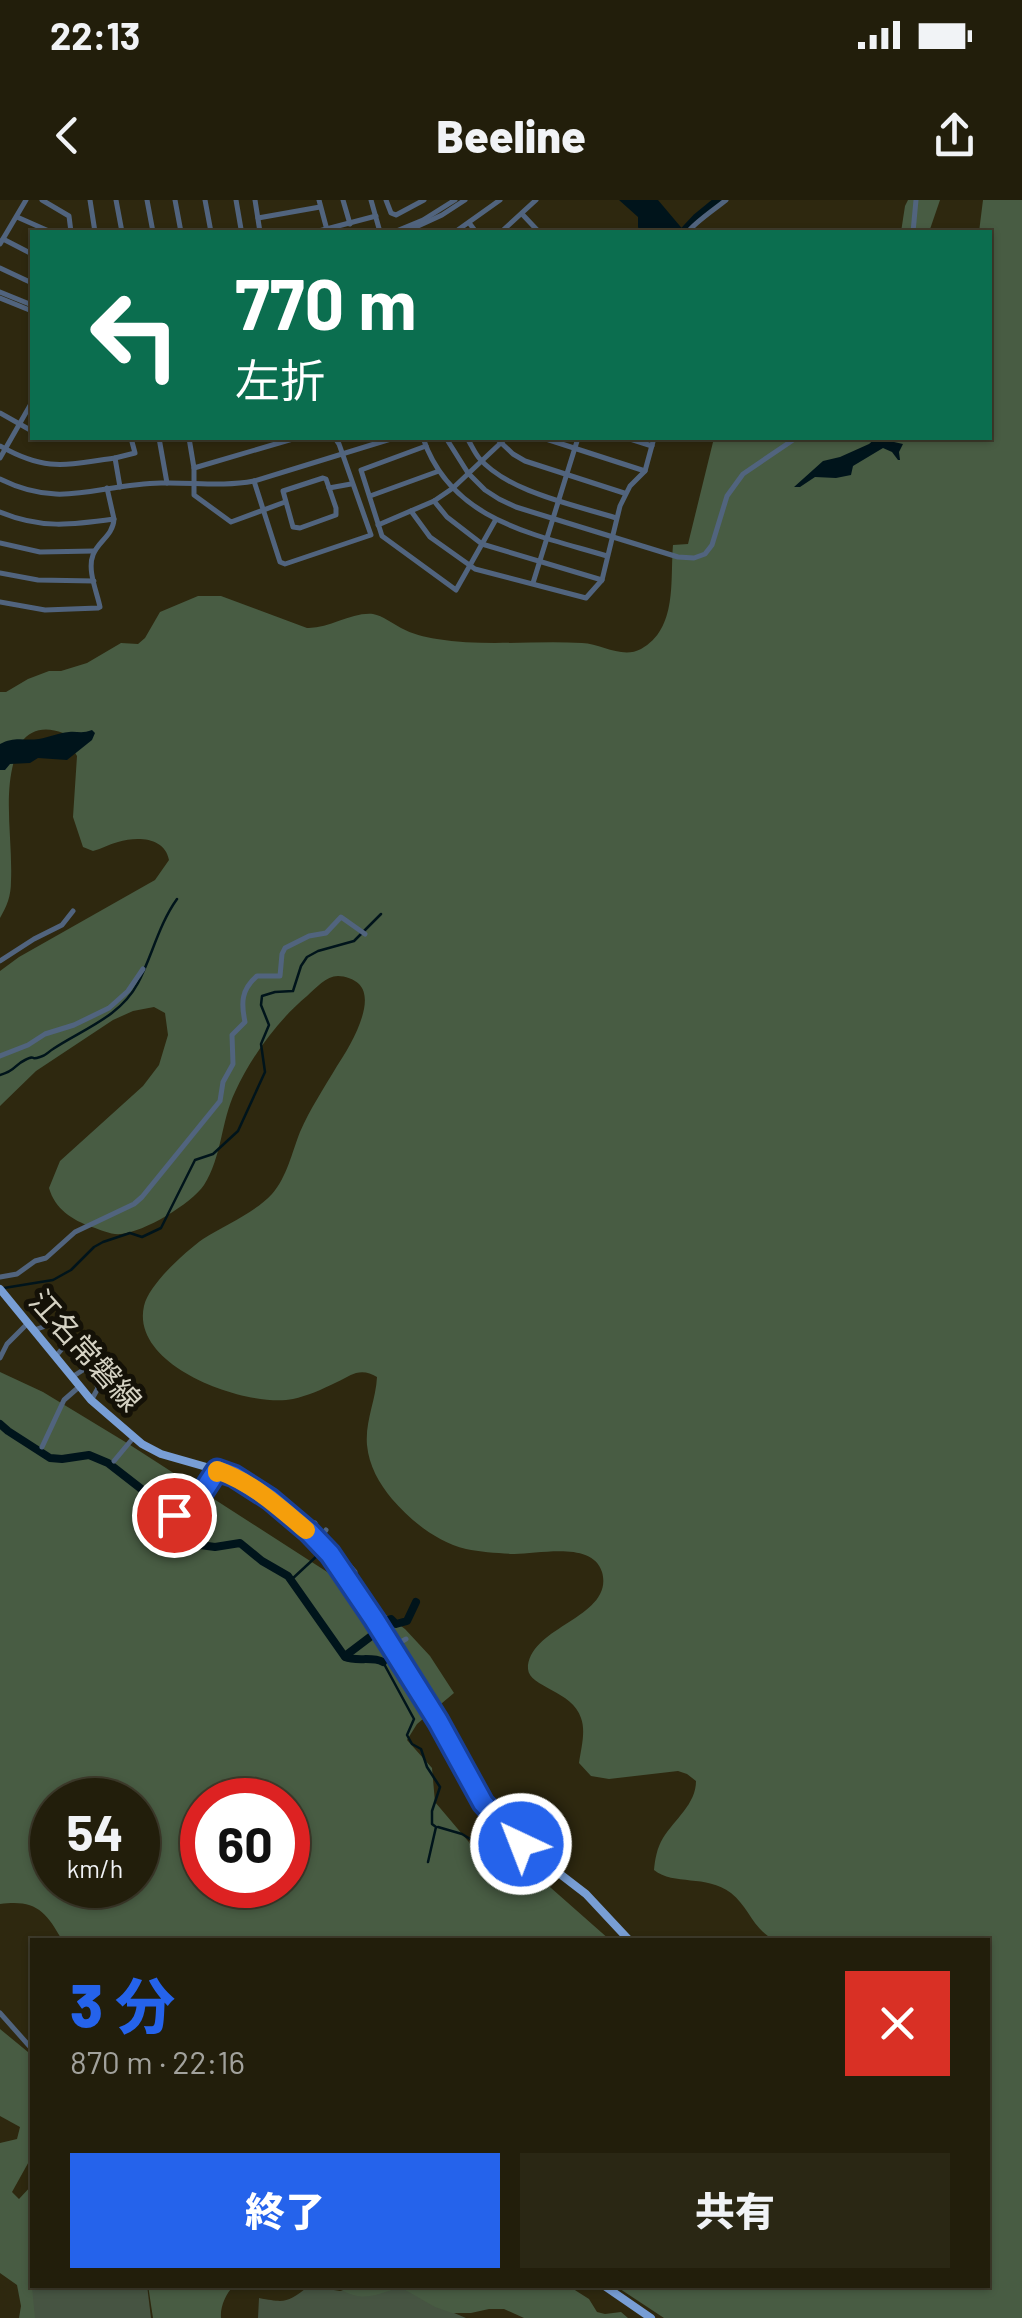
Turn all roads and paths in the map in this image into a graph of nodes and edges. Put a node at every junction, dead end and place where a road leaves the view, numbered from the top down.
1 (26, 200) edge
2 (42, 200) edge
3 (90, 200) edge
4 (116, 200) edge
5 (147, 200) edge
6 (175, 200) edge
7 (205, 200) edge
8 (236, 200) edge
9 (255, 200) edge
10 (343, 200) edge
11 (370, 200) edge
12 (386, 200) edge
13 (424, 200) edge
14 (455, 200) edge
15 (465, 200) edge
16 (500, 200) edge
17 (536, 200) edge
18 (726, 200) edge
19 (916, 200) edge
20 (319, 204) edge
21 (523, 214) junction
22 (376, 216) junction
23 (17, 217) junction
24 (258, 218) junction
25 (350, 224) junction
26 (470, 224) junction
27 (46, 230) edge
28 (71, 230) edge
29 (96, 230) edge
30 (122, 230) edge
31 (152, 230) edge
32 (181, 230) edge
33 (211, 230) edge
34 (241, 230) edge
35 (260, 230) edge
36 (327, 230) edge
37 (380, 230) edge
38 (399, 230) edge
39 (410, 230) edge
40 (460, 230) edge
41 (474, 230) edge
42 (506, 230) edge
43 (536, 230) edge
44 (689, 230) edge
45 (913, 230) edge
46 (1, 242) edge
47 (30, 253) edge
48 (0, 268) edge
49 (30, 281) edge
50 (0, 295) edge
51 (30, 307) edge
52 (30, 405) edge
53 (0, 413) edge
54 (19, 424) junction
55 (30, 430) edge
56 (132, 440) edge
57 (159, 440) edge
58 (189, 440) edge
59 (289, 440) edge
60 (336, 440) edge
61 (388, 440) edge
62 (424, 440) edge
63 (447, 440) edge
64 (468, 440) edge
65 (500, 440) edge
66 (502, 440) edge
67 (549, 440) edge
68 (577, 440) edge
69 (634, 440) edge
70 (654, 440) edge
71 (793, 440) edge
72 (426, 446) junction
73 (652, 446) junction
74 (3, 447) edge
75 (575, 449) junction
76 (342, 454) junction
77 (0, 458) edge
78 (115, 458) junction
79 (482, 460) junction
80 (194, 468) junction
81 (439, 471) junction
82 (645, 471) junction
83 (468, 472) junction
84 (567, 476) junction
85 (0, 479) edge
86 (254, 481) junction
87 (167, 483) junction
88 (193, 484) junction
89 (352, 484) junction
90 (120, 487) junction
91 (108, 488) junction
92 (329, 488) junction
93 (453, 488) junction
94 (625, 493) junction
95 (370, 496) junction
96 (434, 500) junction
97 (559, 500) junction
98 (284, 502) junction
99 (264, 510) junction
100 (412, 511) junction
101 (0, 512) edge
102 (553, 518) junction
103 (616, 518) junction
104 (114, 519) junction
105 (496, 520) junction
106 (378, 525) junction
107 (612, 537) junction
108 (547, 538) junction
109 (0, 543) edge
110 (482, 544) junction
111 (94, 551) junction
112 (607, 556) junction
113 (540, 561) junction
114 (469, 565) junction
115 (0, 572) edge
116 (602, 580) junction
117 (94, 581) junction
118 (533, 584) junction
119 (0, 602) edge
120 (72, 911) dead end
121 (364, 934) dead end
122 (0, 961) edge
123 (143, 969) dead end
124 (0, 1056) edge
125 (0, 1276) edge
126 (1, 1290) edge
127 (47, 1321) dead end
128 (31, 1326) junction
129 (62, 1336) dead end
130 (55, 1356) junction
131 (0, 1358) edge
132 (83, 1370) dead end
133 (104, 1371) dead end
134 (72, 1376) junction
135 (80, 1386) junction
136 (92, 1400) junction
137 (134, 1437) junction
138 (42, 1446) dead end
139 (114, 1461) dead end
140 (217, 1470) junction
141 (172, 1518) dead end
142 (326, 1530) dead end
143 (318, 1541) junction
144 (406, 1639) dead end
145 (389, 1643) junction
146 (627, 1938) edge
147 (0, 2012) edge
148 (30, 2047) edge
149 (607, 2288) edge
150 (647, 2317) edge

1 - 23 street
2 - 28 street
3 - 29 street
4 - 30 street
5 - 31 street
6 - 32 street
7 - 33 street
8 - 34 street
9 - 24 street
10 - 25 street
11 - 22 street
12 - 13 street
14 - 38 street
15 - 39 street
16 - 26 street
17 - 21 street
18 - 44 street
19 - 45 street
20 - 24 street
20 - 36 street
21 - 42 street
21 - 43 street
22 - 25 street
22 - 37 street
23 - 27 street
23 - 46 street
24 - 35 street
25 - 36 street
26 - 40 street
26 - 41 street
46 - 47 street
48 - 49 street
50 - 51 street
52 - 54 street
53 - 54 street
54 - 55 street
54 - 74 street
56 - 78 street
57 - 87 street
58 - 80 street
59 - 80 street
60 - 76 street
61 - 76 street
62 - 72 street
63 - 83 street
64 - 79 street
65 - 79 street
66 - 84 street
67 - 75 street
68 - 75 street
69 - 73 street
70 - 73 street
71 - 107 street
72 - 81 street
72 - 95 street
73 - 82 street
74 - 77 street
74 - 78 street
75 - 82 street
75 - 84 street
76 - 86 street
76 - 89 street
78 - 90 street
79 - 83 street
79 - 97 street
80 - 88 street
81 - 93 street
81 - 95 street
82 - 94 street
83 - 93 street
83 - 102 street
84 - 94 street
84 - 97 street
85 - 91 street
86 - 88 street
86 - 99 street
87 - 88 street
87 - 90 street
88 - 99 street
89 - 92 street
89 - 99 street
90 - 91 street
91 - 104 street
92 - 98 street
92 - 98 street
93 - 96 street
93 - 105 street
94 - 103 street
95 - 106 street
96 - 100 street
96 - 110 street
97 - 102 street
97 - 103 street
98 - 99 street
100 - 106 street
100 - 114 street
101 - 104 street
102 - 107 street
102 - 108 street
103 - 107 street
104 - 111 street
105 - 108 street
105 - 110 street
106 - 114 street
107 - 112 street
108 - 112 street
108 - 113 street
109 - 111 street
110 - 113 street
110 - 114 street
111 - 117 street
112 - 116 street
113 - 116 street
113 - 118 street
114 - 118 street
115 - 117 street
116 - 118 street
117 - 119 street
120 - 122 street
121 - 125 street
123 - 124 street
126 - 128 main road, 江名常磐線
127 - 128 street
128 - 130 main road, 江名常磐線
128 - 131 street
129 - 130 street
130 - 134 main road, 江名常磐線
132 - 134 street
133 - 136 street
134 - 135 main road, 江名常磐線
135 - 136 main road, 江名常磐線
135 - 138 street
136 - 137 main road, 江名常磐線
137 - 139 street
137 - 140 main road, 江名常磐線
140 - 141 street
140 - 143 main road, 江名常磐線
142 - 143 street
143 - 145 main road, 江名常磐線
144 - 145 street
145 - 146 main road, 江名常磐線
147 - 148 street
149 - 150 main road

